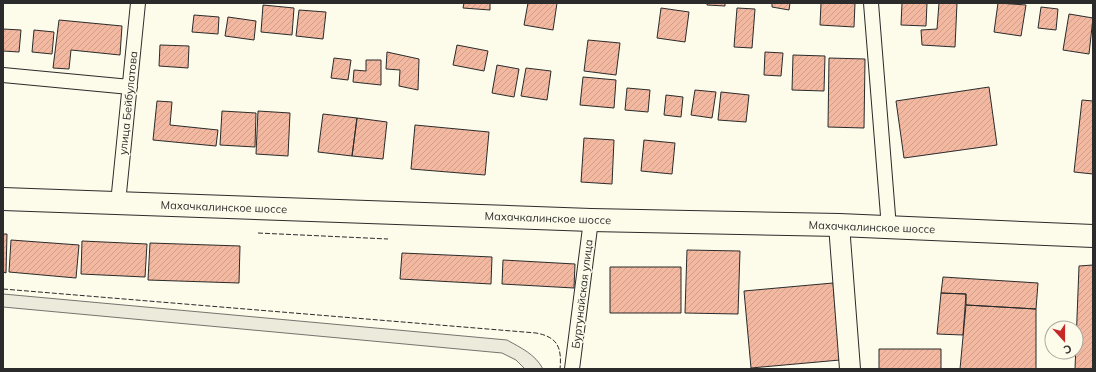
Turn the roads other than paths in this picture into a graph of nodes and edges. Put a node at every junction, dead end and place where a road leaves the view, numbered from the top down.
1 (138, 3) edge
2 (871, 3) edge
3 (3, 75) edge
4 (130, 87) junction
5 (3, 199) edge
6 (118, 203) junction
7 (591, 220) junction
8 (838, 225) junction
9 (889, 228) junction
10 (1093, 236) edge
11 (572, 369) edge
12 (850, 369) edge

1 - 4 street, улица Бейбулатова
2 - 9 street
3 - 4 street
4 - 6 street, улица Бейбулатова
5 - 6 highway, Махачкалинское шоссе
6 - 7 highway, Махачкалинское шоссе
7 - 8 highway, Махачкалинское шоссе
7 - 11 street, Буртунайская улица
8 - 9 highway, Махачкалинское шоссе
8 - 12 street
9 - 10 highway, Махачкалинское шоссе

